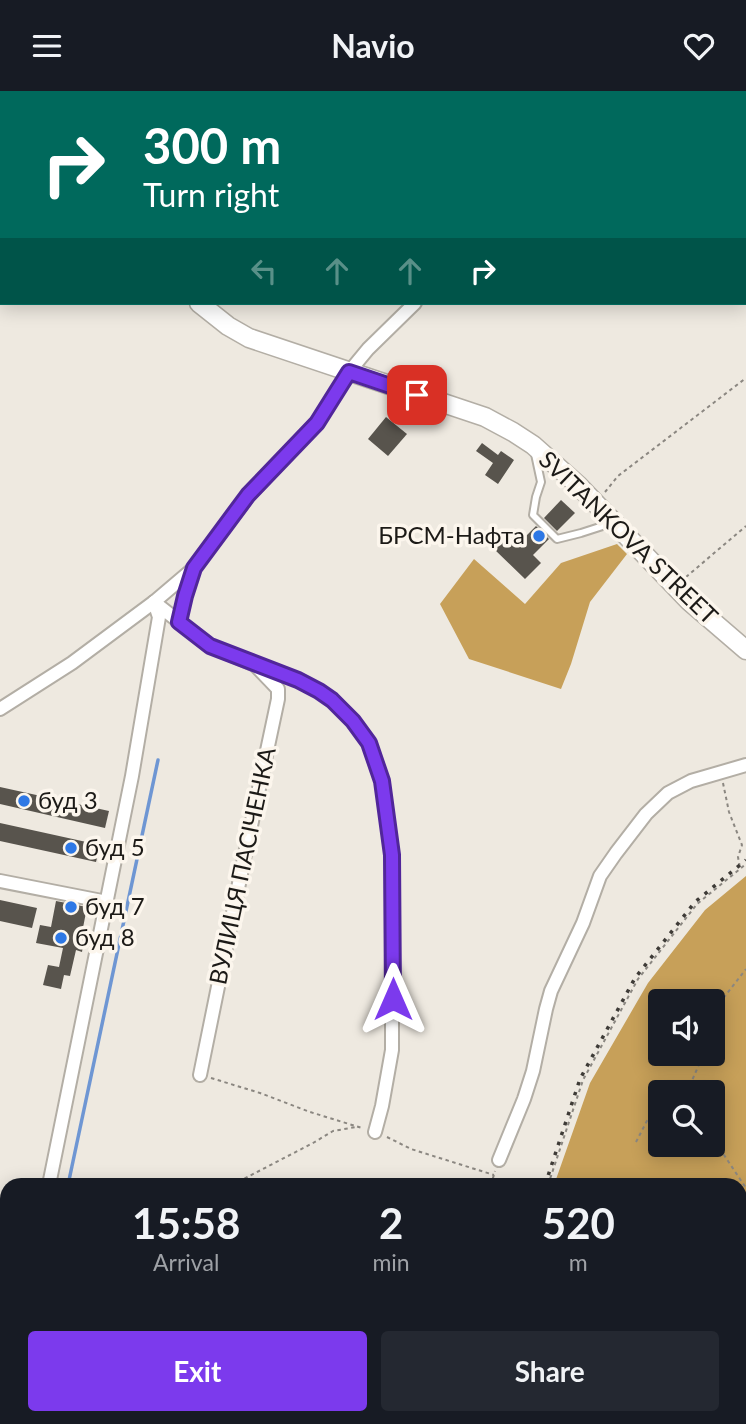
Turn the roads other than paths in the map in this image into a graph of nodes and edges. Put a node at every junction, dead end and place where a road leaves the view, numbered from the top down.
1 (202, 305) edge
2 (413, 305) edge
3 (349, 372) junction
4 (533, 445) junction
5 (614, 522) junction
6 (194, 568) junction
7 (154, 602) junction
8 (179, 622) junction
9 (746, 650) edge
10 (255, 665) junction
11 (0, 709) edge
12 (746, 765) edge
13 (0, 881) edge
14 (107, 902) junction
15 (200, 1075) road end
16 (374, 1132) road end
17 (499, 1160) road end
18 (50, 1178) edge

1 - 3 main road, SVITANKOVA STREET
2 - 3 street
3 - 4 main road, SVITANKOVA STREET
3 - 6 street
4 - 5 main road, SVITANKOVA STREET
4 - 5 lane
5 - 9 main road, SVITANKOVA STREET
6 - 7 street
6 - 8 street
7 - 8 street, ВУЛИЦЯ ПАСІЧЕНКА
7 - 11 street
7 - 14 street
8 - 10 street, ВУЛИЦЯ ПАСІЧЕНКА
10 - 15 street, ВУЛИЦЯ ПАСІЧЕНКА
10 - 16 street, ВУЛИЦЯ ПАСІЧЕНКА
12 - 17 street
13 - 14 street
14 - 18 street

